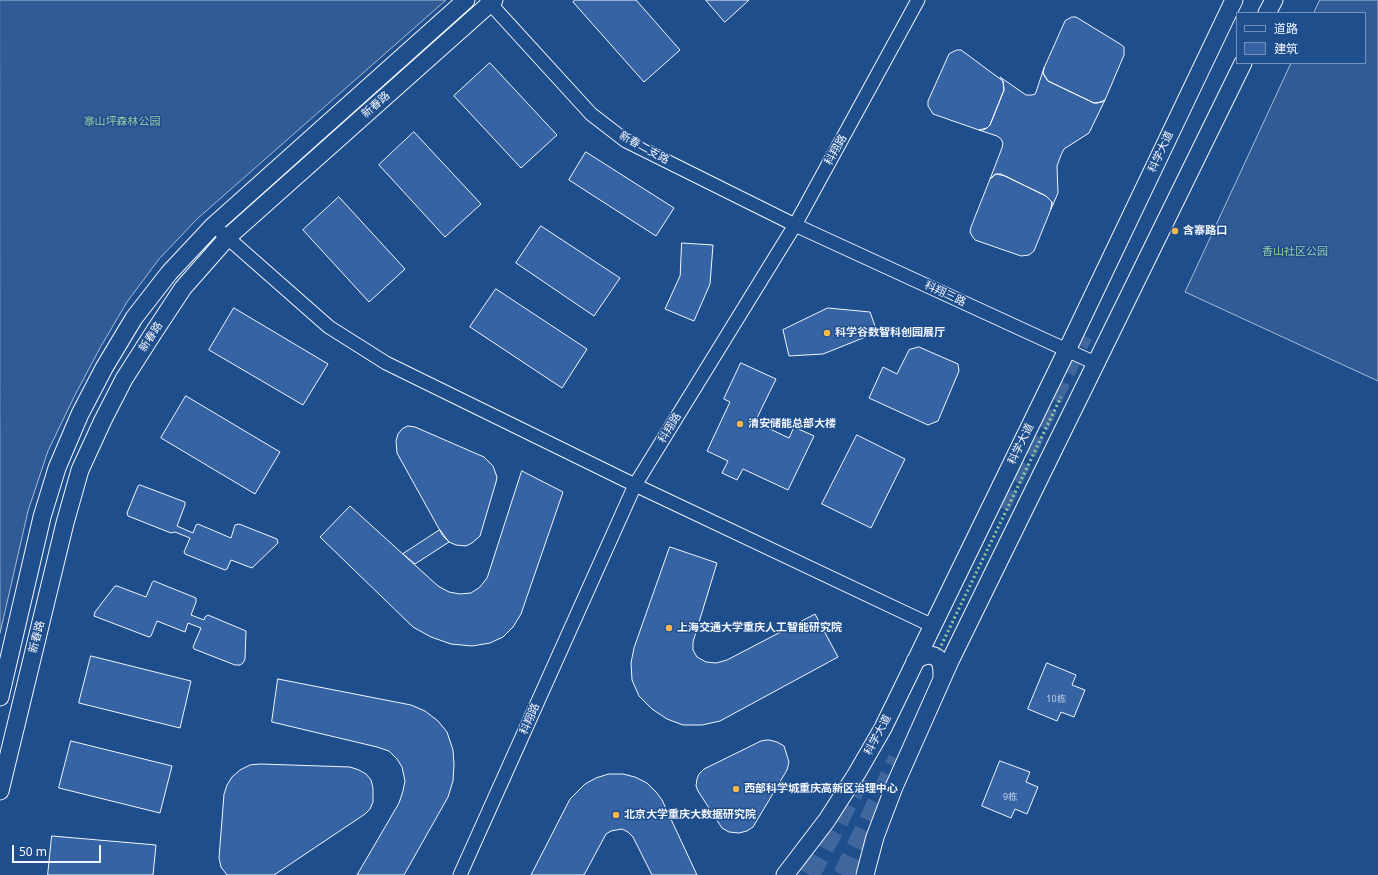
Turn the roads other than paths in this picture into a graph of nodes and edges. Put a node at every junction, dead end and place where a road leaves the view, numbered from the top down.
1 (466, 0) edge
2 (918, 0) edge
3 (1234, 0) edge
4 (1274, 0) edge
5 (490, 1) edge
6 (1268, 12) edge
7 (1243, 64) edge
8 (795, 225) junction
9 (214, 226) junction
10 (228, 238) junction
11 (1067, 350) junction
12 (1095, 363) junction
13 (635, 485) junction
14 (933, 626) junction
15 (916, 661) junction
16 (942, 677) junction
17 (0, 697) edge
18 (0, 791) edge
19 (460, 875) edge
20 (785, 875) edge
21 (865, 875) edge

1 - 9 main road, 新春路
2 - 8 street, 科翔路
3 - 11 main road, 科学大道
4 - 6 main road
5 - 8 street, 新春二支路
5 - 10 main road, 新春路
7 - 12 main road
8 - 11 street, 科翔三路
8 - 13 street, 科翔路
9 - 10 street
9 - 17 main road, 新春路
10 - 13 street
10 - 18 main road, 新春路
11 - 12 street, 科翔三路
11 - 14 main road, 科学大道
12 - 16 main road
13 - 14 street
13 - 19 street, 科翔路
14 - 15 main road, 科学大道
15 - 16 main road
15 - 20 main road, 科学大道
16 - 21 main road

